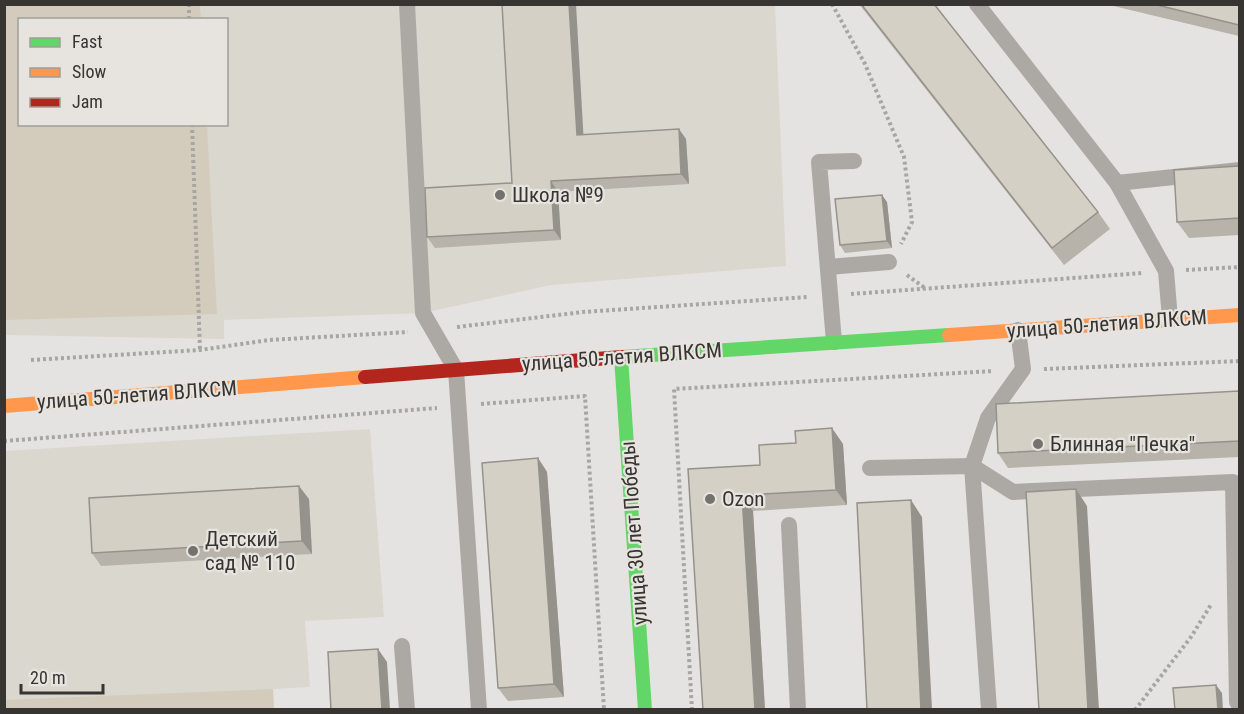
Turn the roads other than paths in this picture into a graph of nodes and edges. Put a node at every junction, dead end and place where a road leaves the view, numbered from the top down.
1 (407, 4) edge
2 (977, 4) edge
3 (854, 161) dead end
4 (1239, 170) edge
5 (1117, 183) junction
6 (889, 262) road end
7 (828, 267) junction
8 (1239, 315) edge
9 (1170, 319) junction
10 (1018, 330) junction
11 (834, 342) junction
12 (621, 357) junction
13 (456, 370) junction
14 (5, 405) edge
15 (972, 466) junction
16 (870, 468) dead end
17 (789, 525) dead end
18 (402, 646) dead end
19 (1237, 702) dead end
20 (407, 710) edge
21 (479, 710) edge
22 (645, 710) edge
23 (798, 710) edge
24 (989, 710) edge

1 - 13 lane
2 - 5 lane
3 - 7 lane
4 - 5 lane
5 - 9 lane
6 - 7 lane
7 - 11 lane
8 - 9 main road, улица 50-летия ВЛКСМ
9 - 10 main road, улица 50-летия ВЛКСМ
10 - 11 main road, улица 50-летия ВЛКСМ
10 - 15 lane
11 - 12 main road, улица 50-летия ВЛКСМ
12 - 13 main road, улица 50-летия ВЛКСМ
12 - 22 main road, улица 30 лет Победы
13 - 14 main road, улица 50-летия ВЛКСМ
13 - 21 lane
15 - 16 lane
15 - 19 lane
15 - 24 lane
17 - 23 lane
18 - 20 lane

